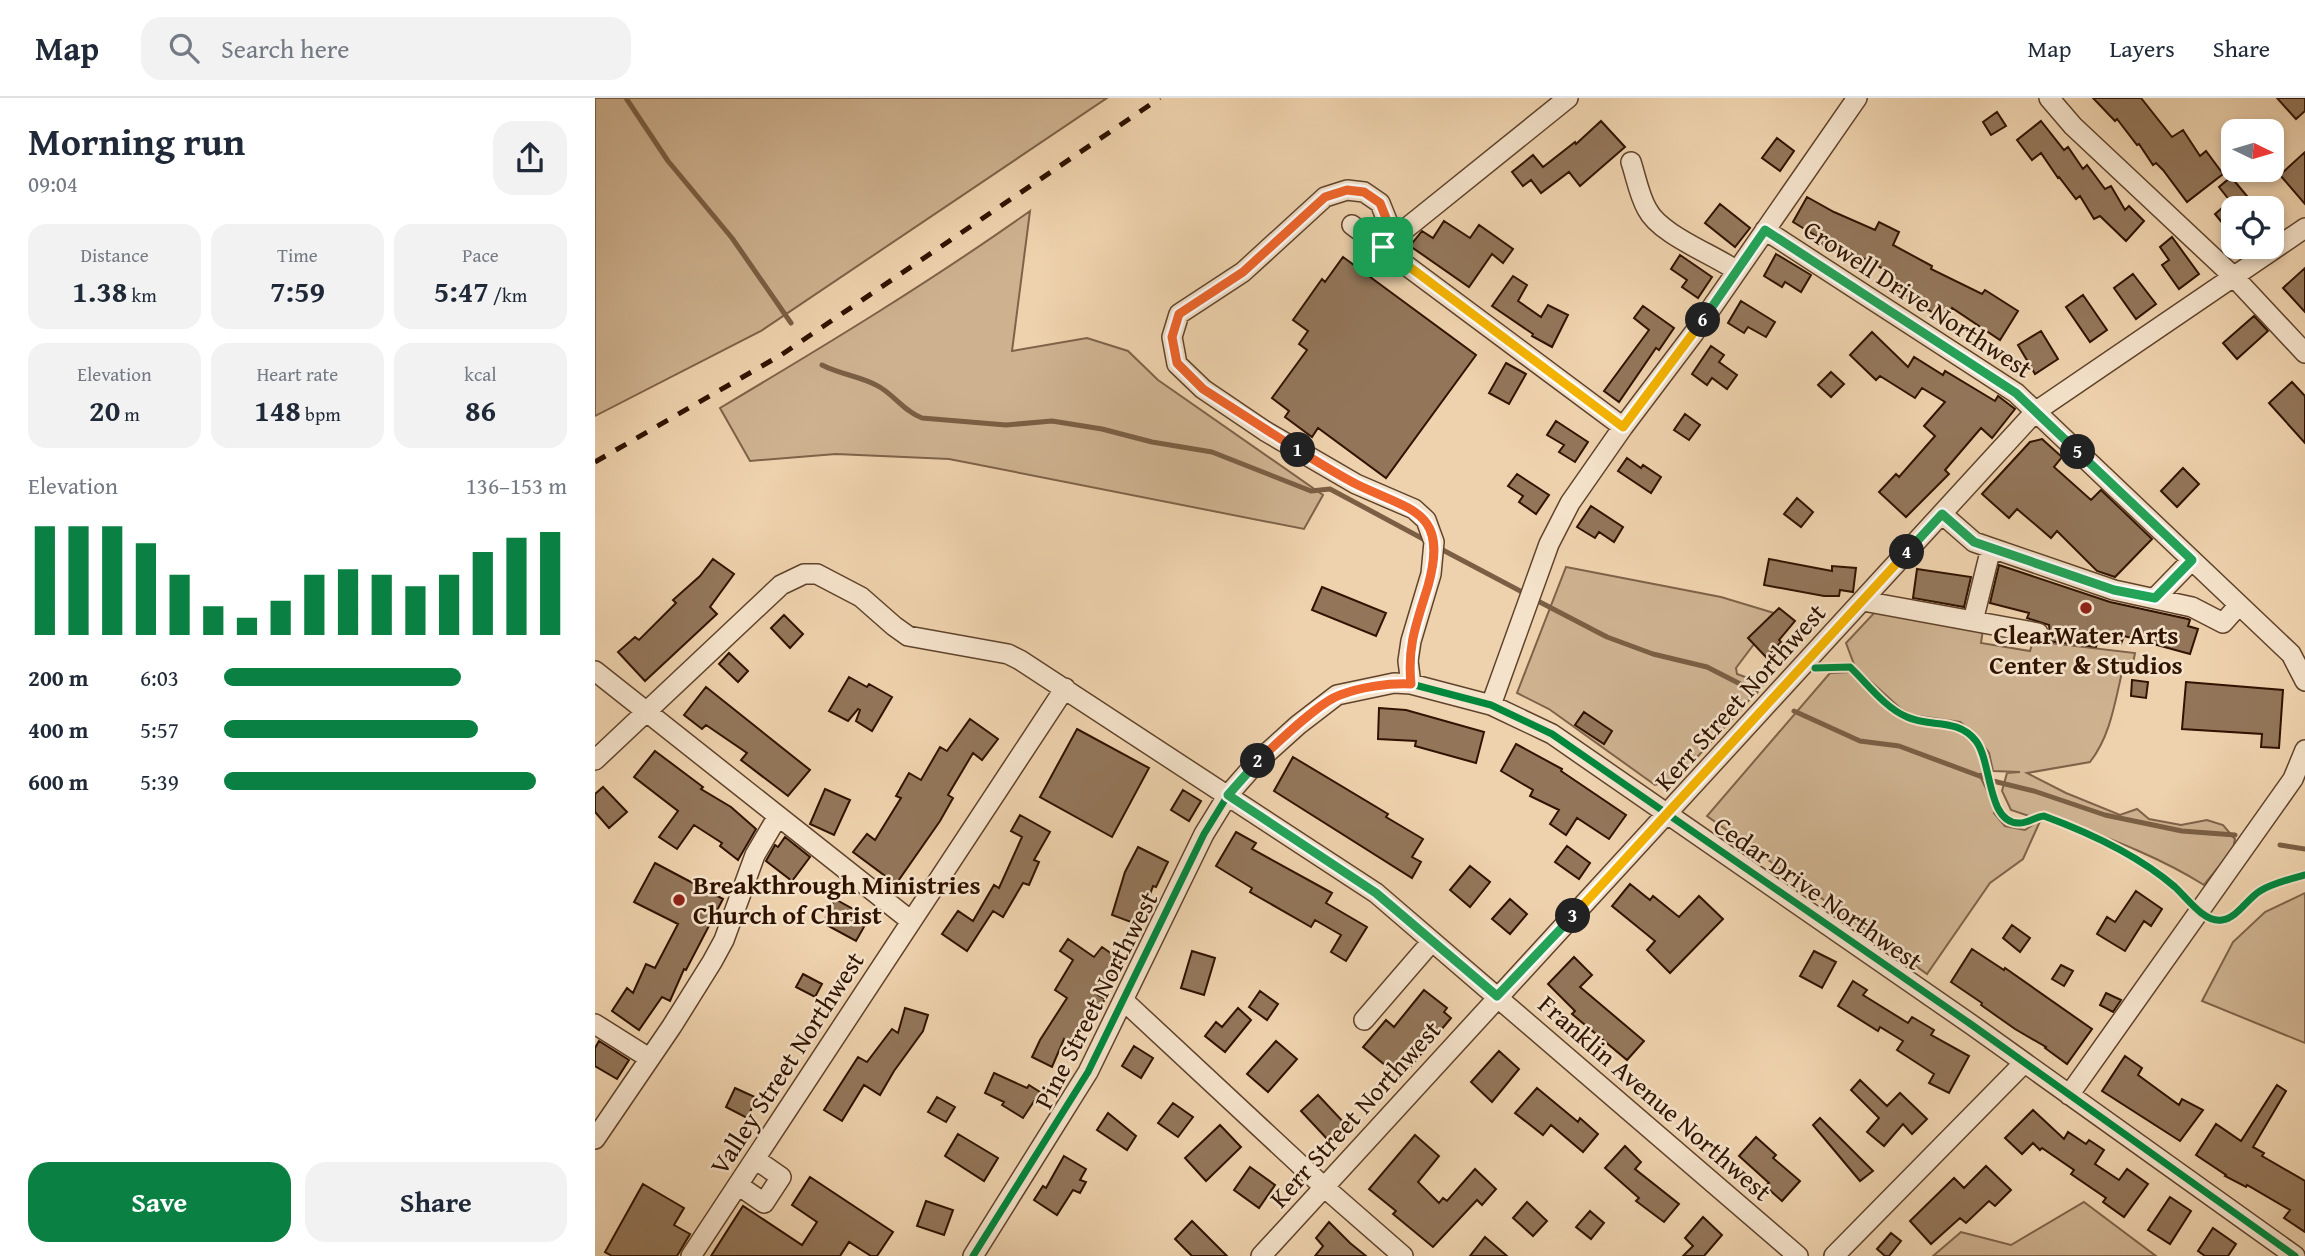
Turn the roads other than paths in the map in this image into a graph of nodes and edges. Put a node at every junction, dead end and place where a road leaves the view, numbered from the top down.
1 (1568, 98) edge
2 (1857, 98) edge
3 (2049, 98) edge
4 (1631, 162) dead end
5 (1352, 225) dead end
6 (2305, 228) edge
7 (1765, 230) junction
8 (1383, 247) junction
9 (1737, 271) junction
10 (2234, 277) junction
11 (2305, 353) edge
12 (2035, 412) junction
13 (1623, 427) junction
14 (1942, 514) junction
15 (1991, 548) junction
16 (2192, 560) junction
17 (2155, 598) junction
18 (1863, 601) junction
19 (2239, 605) junction
20 (1973, 621) junction
21 (2038, 632) dead end
22 (595, 671) edge
23 (2305, 681) edge
24 (1411, 684) junction
25 (1065, 688) junction
26 (1491, 705) junction
27 (647, 712) junction
28 (2305, 750) edge
29 (595, 760) edge
30 (1228, 795) junction
31 (1668, 815) junction
32 (778, 816) junction
33 (911, 921) junction
34 (1427, 947) dead end
35 (1497, 996) junction
36 (1123, 1000) junction
37 (1364, 1020) dead end
38 (595, 1024) edge
39 (649, 1058) junction
40 (2024, 1063) junction
41 (2069, 1095) junction
42 (595, 1139) edge
43 (755, 1159) junction
44 (738, 1185) junction
45 (1324, 1187) junction
46 (691, 1256) edge
47 (973, 1256) edge
48 (1261, 1256) edge
49 (1403, 1256) edge
50 (1798, 1256) edge
51 (1834, 1256) edge
52 (2295, 1256) edge

1 - 8 street
2 - 7 street
3 - 10 street
4 - 9 street
5 - 8 street
6 - 10 street, Kerr Street Northwest
7 - 9 street
7 - 12 street, Crowell Drive Northwest
8 - 13 street
8 - 24 street
9 - 13 street
10 - 11 street
10 - 12 street, Kerr Street Northwest
12 - 14 street, Kerr Street Northwest
12 - 16 street, Crowell Drive Northwest
13 - 26 street
14 - 15 street
14 - 18 street, Kerr Street Northwest
15 - 17 street
15 - 20 street
16 - 17 street
16 - 19 street, Crowell Drive Northwest
17 - 19 street
18 - 20 street
18 - 31 street, Kerr Street Northwest
19 - 23 street, Crowell Drive Northwest
20 - 21 street
22 - 27 street
24 - 26 street, Cedar Drive Northwest
24 - 30 street, Cedar Drive Northwest
25 - 27 street, Franklin Avenue Northwest
25 - 30 street, Franklin Avenue Northwest
25 - 33 street, Valley Street Northwest
26 - 31 street, Cedar Drive Northwest
27 - 29 street
27 - 32 street
28 - 41 street
30 - 35 street, Franklin Avenue Northwest
30 - 36 street, Pine Street Northwest
31 - 35 street, Kerr Street Northwest
31 - 40 street, Cedar Drive Northwest
32 - 33 street
32 - 39 street
33 - 43 street, Valley Street Northwest
34 - 37 street
35 - 45 street, Kerr Street Northwest
35 - 50 street, Franklin Avenue Northwest
36 - 45 street
36 - 47 street, Pine Street Northwest
38 - 39 street
39 - 42 street
40 - 41 street, Cedar Drive Northwest
40 - 51 street
41 - 52 street, Cedar Drive Northwest
43 - 44 street, Valley Street Northwest
43 - 44 street
44 - 46 street, Valley Street Northwest
45 - 48 street, Kerr Street Northwest
45 - 49 street

